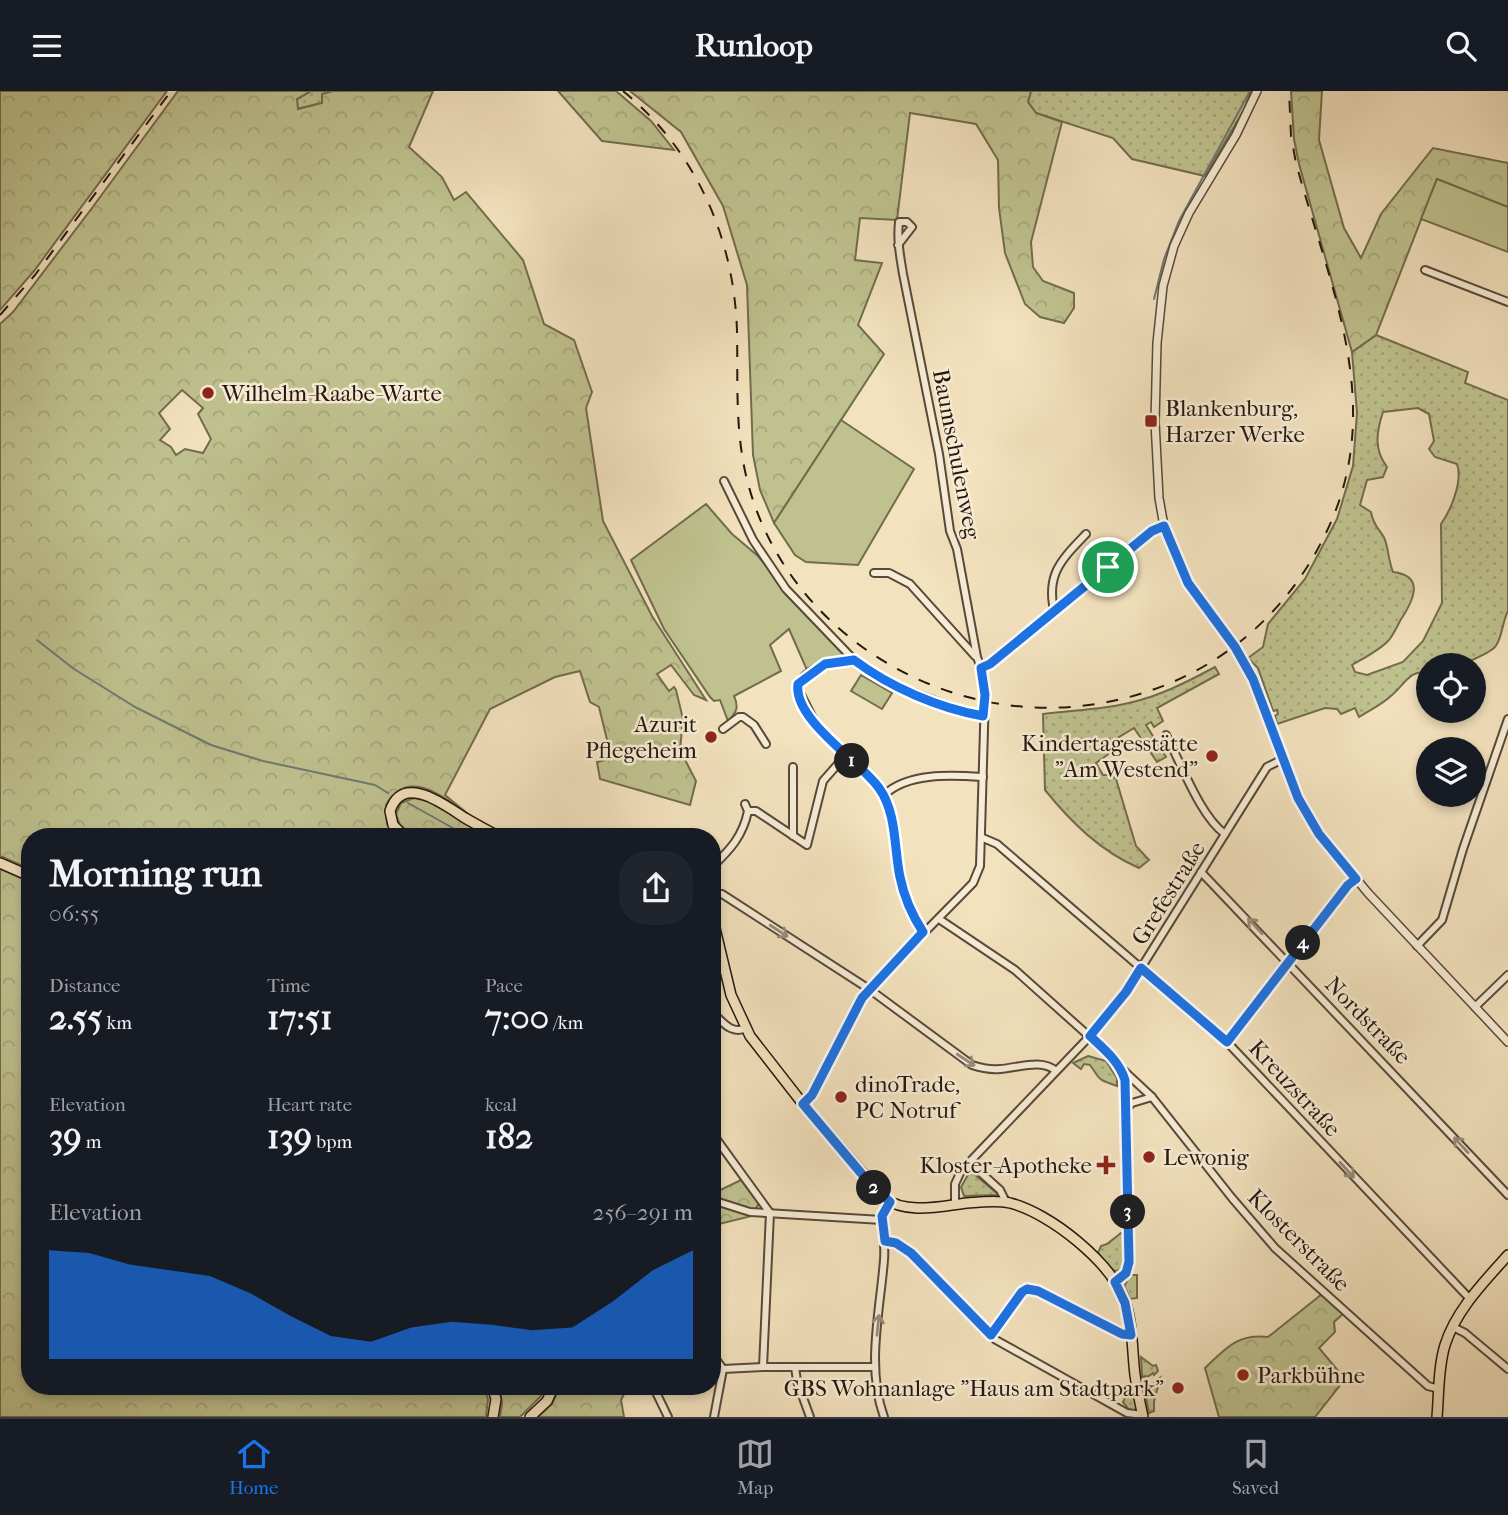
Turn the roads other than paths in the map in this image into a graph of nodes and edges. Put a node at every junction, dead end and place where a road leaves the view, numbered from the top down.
1 (1256, 91) edge
2 (898, 245) dead end
3 (1426, 271) dead end
4 (1508, 302) edge
5 (724, 481) dead end
6 (1164, 526) junction
7 (1086, 534) dead end
8 (874, 573) dead end
9 (1054, 610) junction
10 (977, 657) junction
11 (854, 660) junction
12 (981, 668) junction
13 (983, 716) junction
14 (1508, 719) edge
15 (723, 729) dead end
16 (1166, 735) dead end
17 (1504, 741) edge
18 (766, 744) dead end
19 (845, 756) junction
20 (1283, 759) junction
21 (793, 768) dead end
22 (983, 777) junction
23 (884, 795) junction
24 (745, 804) dead end
25 (748, 811) junction
26 (396, 828) edge
27 (484, 828) edge
28 (1225, 834) junction
29 (793, 836) junction
30 (983, 838) junction
31 (721, 858) edge
32 (0, 863) edge
33 (21, 872) edge
34 (1201, 872) junction
35 (1356, 879) junction
36 (721, 894) edge
37 (939, 919) junction
38 (923, 932) junction
39 (1417, 946) junction
40 (721, 952) edge
41 (1288, 961) junction
42 (1141, 968) junction
43 (1508, 975) edge
44 (869, 989) junction
45 (1475, 1007) junction
46 (721, 1020) edge
47 (746, 1028) junction
48 (1090, 1036) junction
49 (1227, 1042) junction
50 (1508, 1042) edge
51 (1121, 1069) junction
52 (1056, 1071) junction
53 (1152, 1097) junction
54 (803, 1104) junction
55 (1127, 1108) junction
56 (721, 1145) edge
57 (969, 1162) junction
58 (1508, 1195) edge
59 (890, 1202) junction
60 (1006, 1202) junction
61 (721, 1203) edge
62 (954, 1205) junction
63 (770, 1213) junction
64 (882, 1220) junction
65 (885, 1241) junction
66 (1508, 1255) edge
67 (1115, 1282) junction
68 (1470, 1299) junction
69 (1453, 1327) junction
70 (991, 1335) junction
71 (1131, 1335) junction
72 (721, 1366) edge
73 (764, 1367) junction
74 (795, 1367) junction
75 (875, 1367) junction
76 (723, 1369) junction
77 (1508, 1369) edge
78 (721, 1380) edge
79 (1439, 1389) junction
80 (495, 1395) edge
81 (550, 1395) edge
82 (657, 1395) edge
83 (718, 1395) edge
84 (1143, 1416) edge
85 (493, 1417) edge
86 (530, 1417) edge
87 (668, 1417) edge
88 (714, 1417) edge
89 (810, 1417) edge
90 (884, 1417) edge
91 (1437, 1417) edge

1 - 6 street
2 - 10 street, Baumschulenweg
3 - 4 street
5 - 11 street
6 - 9 street
6 - 20 street
7 - 9 street
8 - 10 street
9 - 12 street
10 - 12 street, Baumschulenweg
11 - 13 street
11 - 19 street
12 - 13 street, Baumschulenweg
13 - 22 street, Baumschulenweg
14 - 17 street
15 - 18 street
16 - 28 street, Grefestraße
17 - 39 street
19 - 23 street
19 - 29 street
20 - 28 street, Grefestraße
20 - 35 street
21 - 29 street
22 - 23 street
22 - 30 street, Baumschulenweg
23 - 38 street
24 - 25 street
25 - 29 street
25 - 31 street
26 - 27 main road
28 - 34 street, Grefestraße
30 - 37 street, Baumschulenweg
30 - 42 street, Kreuzstraße
32 - 33 main road
41 -> 34 street, Nordstraße
34 - 42 street, Grefestraße
35 - 39 street
35 - 41 street
36 -> 44 street
37 - 38 street, Baumschulenweg
37 - 48 street, Klosterstraße
38 - 44 street, Baumschulenweg
39 - 45 street
40 - 47 main road
41 - 49 street
58 -> 41 street, Nordstraße
42 - 48 street, Grefestraße
42 - 49 street, Kreuzstraße
43 - 45 street
44 -> 52 street
44 - 54 street, Baumschulenweg
45 - 50 street
46 - 47 street
47 - 54 main road
48 - 51 street, Klosterstraße
48 - 52 street, Grefestraße
49 -> 68 street, Kreuzstraße
51 - 53 street, Klosterstraße
51 - 55 street
52 - 57 street, Grefestraße
53 - 55 street
53 - 79 street, Klosterstraße
54 - 59 main road
55 - 67 street
56 - 63 street
57 - 60 street
57 - 62 street, Grefestraße
59 - 62 main road
59 - 64 street
60 - 62 main road
60 - 67 main road
61 - 63 street
63 - 64 street
63 - 73 street
64 - 65 street
65 - 70 street
75 -> 65 street
66 - 68 main road
67 - 71 main road
68 - 69 main road
69 - 77 street
69 - 79 main road
70 - 71 street
70 - 84 street
71 - 84 main road
72 - 76 street
73 - 74 street
73 - 76 street
74 - 75 street
74 - 89 street
75 - 90 street
76 - 78 street
79 - 91 main road
80 - 85 main road
81 - 86 main road
82 - 87 street
83 - 88 street

